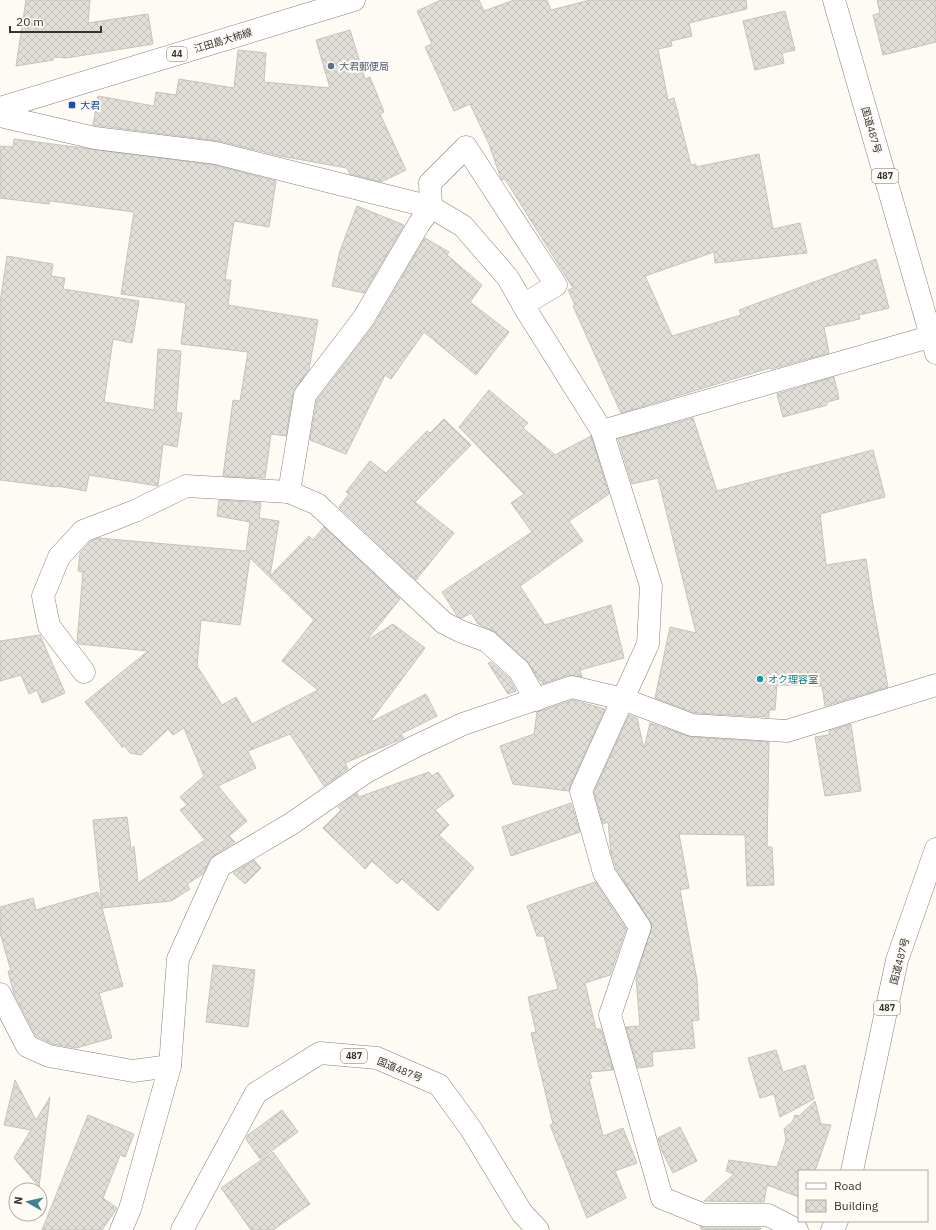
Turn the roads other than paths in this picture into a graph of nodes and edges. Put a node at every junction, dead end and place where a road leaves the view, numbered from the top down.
1 (354, 0) edge
2 (834, 0) edge
3 (0, 108) edge
4 (0, 116) edge
5 (431, 207) junction
6 (523, 305) junction
7 (935, 342) edge
8 (602, 431) junction
9 (289, 492) junction
10 (84, 672) dead end
11 (936, 686) edge
12 (623, 699) junction
13 (536, 700) junction
14 (936, 848) edge
15 (0, 994) edge
16 (170, 1066) junction
17 (852, 1170) edge
18 (121, 1230) edge
19 (182, 1230) edge
20 (538, 1230) edge
21 (797, 1230) edge

1 - 3 main road, 江田島大柿線 / 44
2 - 7 main road, 国道487号 / 487
4 - 5 main road
5 - 6 main road
5 - 6 main road
5 - 9 main road
6 - 8 main road
7 - 8 main road
8 - 12 main road
9 - 10 main road
9 - 13 main road
11 - 12 main road
12 - 13 main road
12 - 21 main road
13 - 16 main road
14 - 17 main road, 国道487号 / 487
15 - 16 main road
16 - 18 main road
19 - 20 main road, 国道487号 / 487

